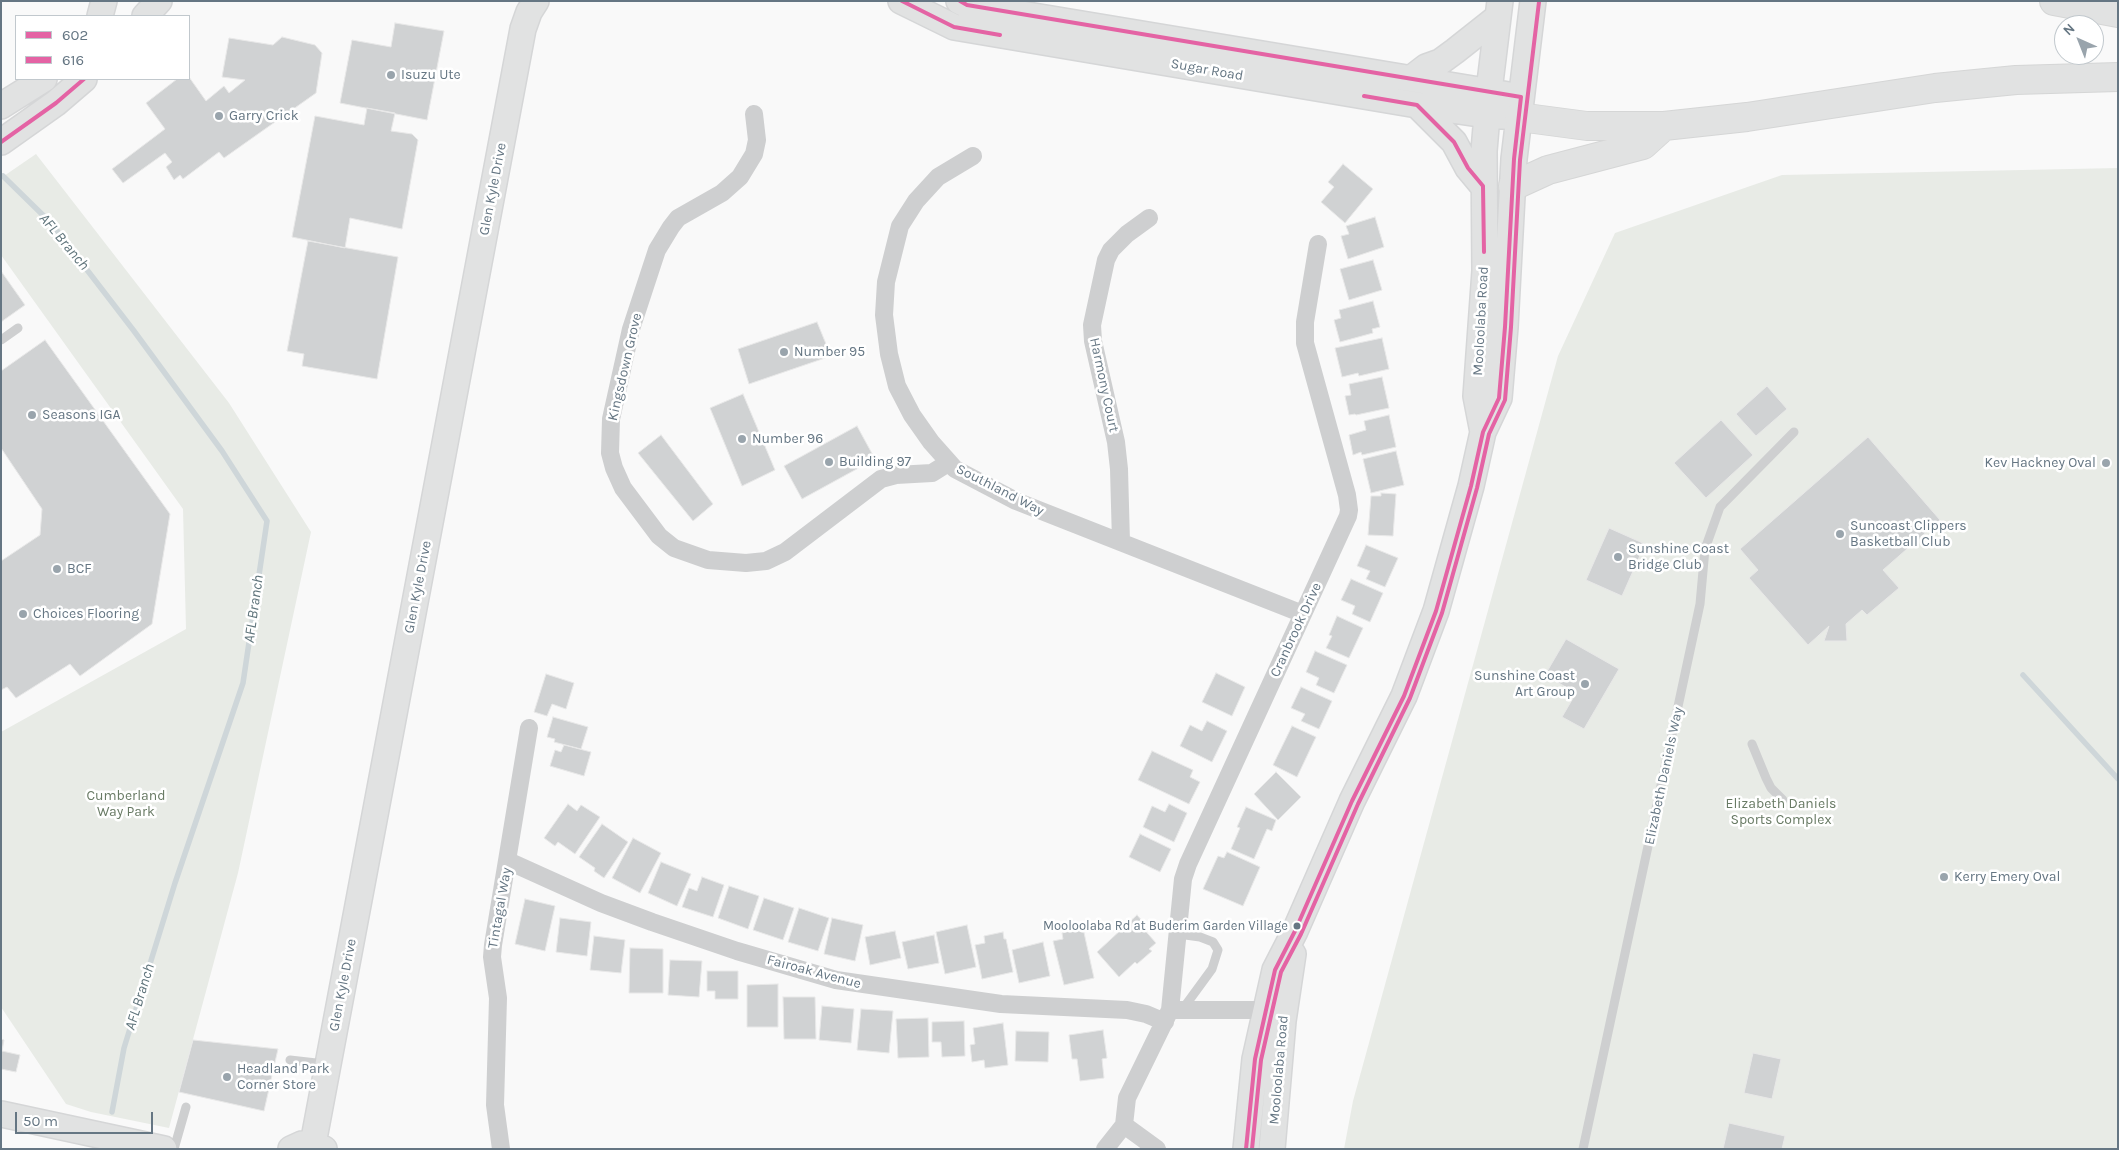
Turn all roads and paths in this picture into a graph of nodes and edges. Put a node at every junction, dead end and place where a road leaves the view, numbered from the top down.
1 (104, 1) edge
2 (159, 1) edge
3 (520, 1) edge
4 (536, 1) edge
5 (901, 1) edge
6 (959, 1) edge
7 (1533, 1) edge
8 (2054, 1) edge
9 (1499, 9) edge
10 (2118, 13) edge
11 (100, 15) edge
12 (146, 15) edge
13 (523, 29) junction
14 (1412, 77) junction
15 (2118, 77) edge
16 (42, 80) edge
17 (83, 80) edge
18 (1488, 90) junction
19 (1, 106) edge
20 (1418, 106) junction
21 (1520, 107) junction
22 (754, 114) dead end
23 (1486, 115) junction
24 (1664, 126) junction
25 (1, 142) edge
26 (973, 156) dead end
27 (1484, 186) junction
28 (1513, 186) junction
29 (1149, 218) dead end
30 (1318, 244) dead end
31 (18, 328) dead end
32 (1, 340) edge
33 (1483, 432) junction
34 (1794, 432) dead end
35 (948, 463) junction
36 (1120, 542) junction
37 (1303, 614) junction
38 (529, 728) dead end
39 (1752, 744) dead end
40 (1783, 800) dead end
41 (508, 861) junction
42 (1295, 931) junction
43 (1178, 934) junction
44 (1265, 1010) junction
45 (1172, 1014) junction
46 (290, 1060) dead end
47 (328, 1064) junction
48 (186, 1108) dead end
49 (1, 1114) edge
50 (1124, 1125) junction
51 (309, 1147) edge
52 (164, 1149) edge
53 (174, 1149) edge
54 (501, 1149) edge
55 (1105, 1149) edge
56 (1157, 1149) edge
57 (1246, 1149) edge
58 (1272, 1149) edge
59 (1583, 1149) edge

1 - 11 main road
2 - 12 main road
3 - 13 main road
4 - 13 main road
5 - 20 main road, Sugar Road
6 - 14 main road, Sugar Road
7 - 21 main road, Mooloolaba Road
8 - 10 highway
9 - 14 main road
9 - 18 main road, Mooloolaba Road
13 - 47 main road, Glen Kyle Drive
14 - 18 main road, Sugar Road
15 - 24 highway
16 - 19 main road
17 - 25 main road
18 - 21 main road, Sugar Road
18 - 23 main road, Mooloolaba Road
20 - 23 main road, Sugar Road
20 - 27 main road
21 - 23 main road, Sugar Road
21 - 24 highway
21 - 28 main road, Mooloolaba Road
22 - 35 street, Kingsdown Grove
23 - 27 main road, Mooloolaba Road
24 - 28 highway
26 - 35 street, Southland Way
27 - 33 main road, Mooloolaba Road
28 - 33 main road, Mooloolaba Road
29 - 36 street, Harmony Court
30 - 37 street, Cranbrook Drive
31 - 32 lane
33 - 42 main road, Mooloolaba Road
34 - 59 lane, Elizabeth Daniels Way
35 - 36 street, Southland Way
36 - 37 street, Southland Way
37 - 43 street, Cranbrook Drive
38 - 41 street, Tintagal Way
39 - 40 lane
41 - 45 street, Fairoak Avenue
41 - 54 street, Tintagal Way
42 - 44 main road, Mooloolaba Road
42 - 58 main road, Mooloolaba Road
43 - 45 street, Cranbrook Drive
43 - 45 lane
44 - 45 street, Fairoak Avenue
44 - 57 main road, Mooloolaba Road
45 - 50 street
46 - 47 lane
47 - 51 main road, Glen Kyle Drive
48 - 53 lane
49 - 52 main road
50 - 55 street
50 - 56 street

